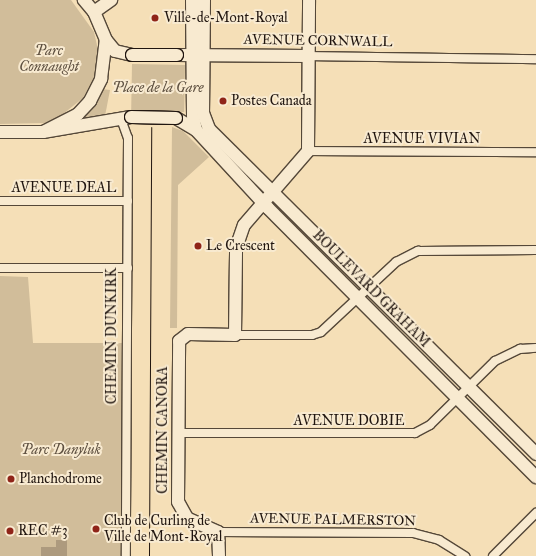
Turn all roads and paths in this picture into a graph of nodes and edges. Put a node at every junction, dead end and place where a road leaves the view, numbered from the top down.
1 (84, 0) edge
2 (111, 0) edge
3 (192, 0) edge
4 (204, 0) edge
5 (308, 0) edge
6 (94, 12) junction
7 (106, 40) junction
8 (199, 56) junction
9 (308, 56) junction
10 (536, 59) edge
11 (198, 114) junction
12 (126, 118) junction
13 (176, 118) junction
14 (196, 130) junction
15 (0, 132) edge
16 (43, 132) junction
17 (308, 151) junction
18 (536, 152) edge
19 (274, 190) junction
20 (0, 201) edge
21 (128, 201) junction
22 (263, 201) junction
23 (536, 250) edge
24 (0, 268) edge
25 (128, 268) junction
26 (370, 288) junction
27 (360, 298) junction
28 (235, 335) junction
29 (536, 348) edge
30 (469, 387) junction
31 (458, 397) junction
32 (178, 433) junction
33 (536, 454) edge
34 (536, 477) edge
35 (536, 513) edge
36 (218, 532) junction
37 (126, 556) edge
38 (219, 556) edge
39 (465, 556) edge
40 (493, 556) edge

1 - 6 street
2 - 6 street
3 - 8 street
4 - 8 street
5 - 9 street
6 - 7 street
7 - 8 street, AVENUE CORNWALL, bridge
7 - 16 street
8 - 9 street, AVENUE CORNWALL
8 - 11 street
9 - 10 street, AVENUE CORNWALL
9 - 17 street
11 - 13 street
11 - 14 street
11 - 19 street, BOULEVARD GRAHAM
12 - 13 street, bridge
12 - 16 street
12 - 21 street, CHEMIN DUNKIRK
13 - 14 street, BOULEVARD GRAHAM
14 - 22 street, BOULEVARD GRAHAM
15 - 16 street
17 - 18 street, AVENUE VIVIAN
17 - 19 street
19 - 22 street
19 - 26 street, BOULEVARD GRAHAM
20 - 21 street, AVENUE DEAL
21 - 25 street, CHEMIN DUNKIRK
22 - 27 street, BOULEVARD GRAHAM
22 - 28 street
23 - 26 street
24 - 25 street
25 - 37 street, CHEMIN DUNKIRK
26 - 27 street
26 - 30 street, BOULEVARD GRAHAM
27 - 28 street
27 - 31 street, BOULEVARD GRAHAM
28 - 32 street, CHEMIN CANORA
29 - 30 street, AVENUE DOBIE
30 - 31 street, AVENUE DOBIE
30 - 33 street, BOULEVARD GRAHAM
31 - 32 street, AVENUE DOBIE
31 - 34 street, BOULEVARD GRAHAM
32 - 36 street, CHEMIN CANORA
35 - 40 street
36 - 38 street
36 - 39 street, AVENUE PALMERSTON

